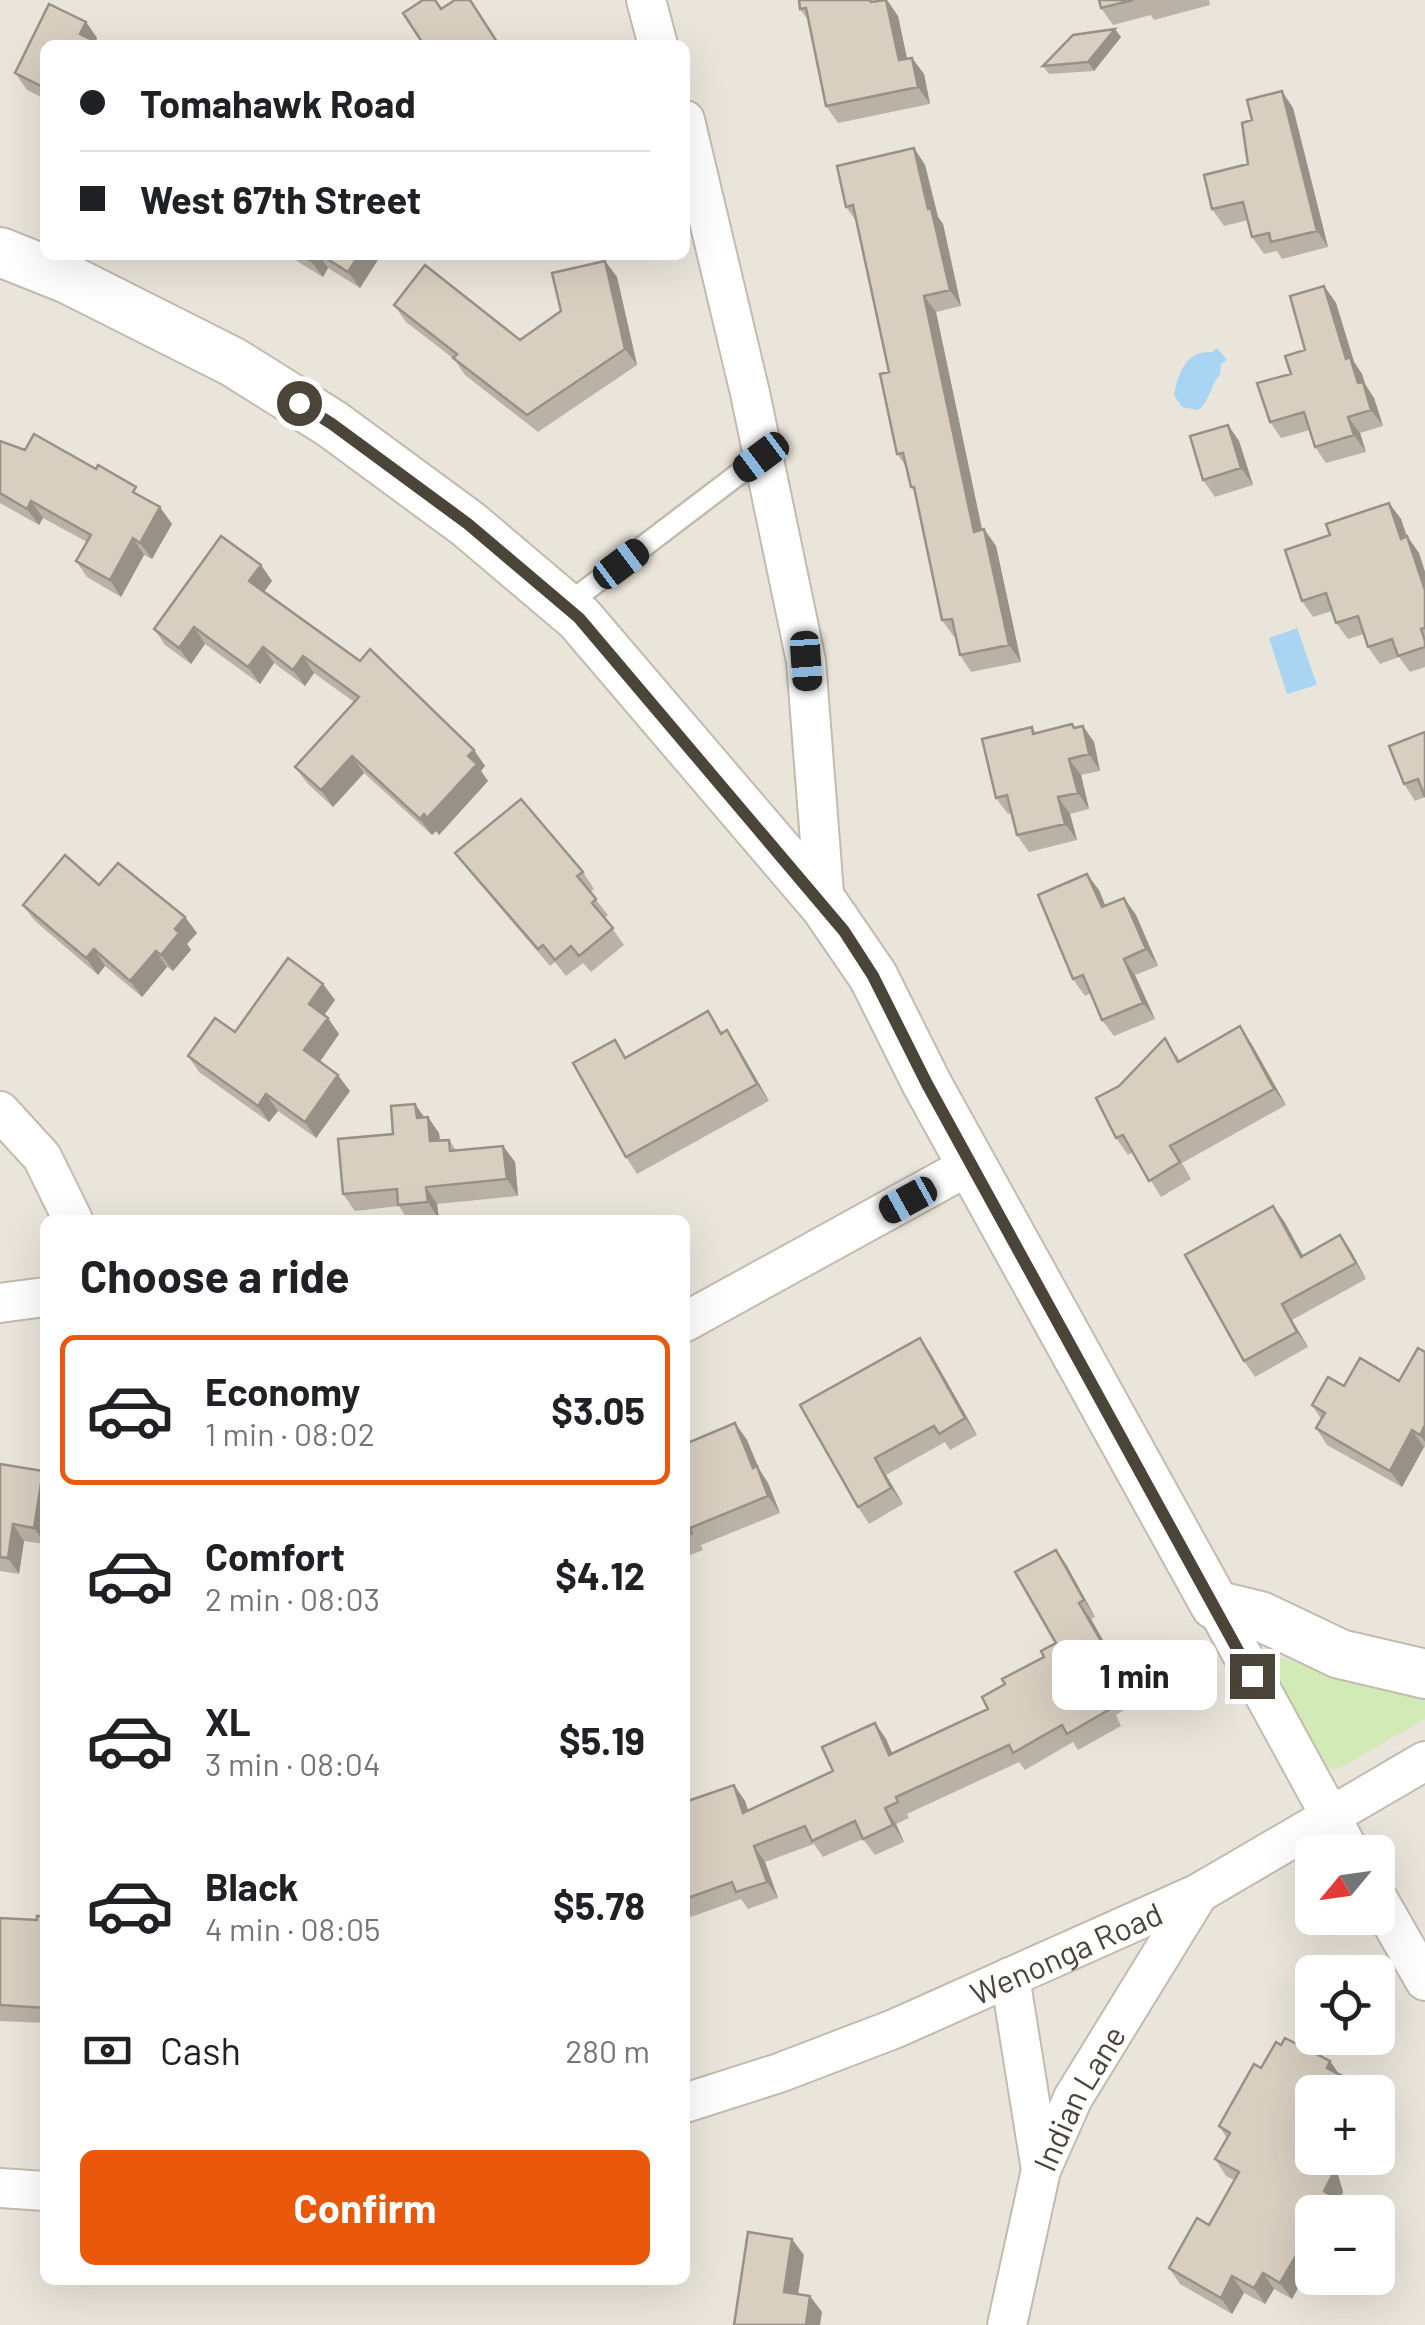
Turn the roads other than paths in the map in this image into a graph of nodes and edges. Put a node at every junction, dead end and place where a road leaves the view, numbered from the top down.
1 (690, 141) edge
2 (0, 252) edge
3 (761, 457) junction
4 (565, 606) junction
5 (825, 906) junction
6 (0, 1111) edge
7 (972, 1164) junction
8 (71, 1215) edge
9 (40, 1298) edge
10 (0, 1303) edge
11 (690, 1319) edge
12 (1215, 1605) junction
13 (1425, 1674) edge
14 (1425, 1761) edge
15 (1328, 1816) junction
16 (1340, 1835) edge
17 (1199, 1893) junction
18 (1395, 1928) edge
19 (1010, 1978) junction
20 (1425, 1981) edge
21 (690, 2101) edge
22 (1042, 2170) junction
23 (0, 2188) edge
24 (40, 2191) edge
25 (1007, 2325) edge

1 - 3 street
2 - 4 street
3 - 4 lane
3 - 5 street
4 - 5 street
5 - 7 street
6 - 8 street
7 - 11 street
7 - 12 street
9 - 10 street
12 - 13 street
12 - 15 street
14 - 15 street, Wenonga Road
15 - 16 street
15 - 17 street, Wenonga Road
17 - 19 street, Wenonga Road
17 - 22 street, Indian Lane
18 - 20 street
19 - 21 street, Wenonga Road
19 - 22 street
22 - 25 street, Indian Lane
23 - 24 street

